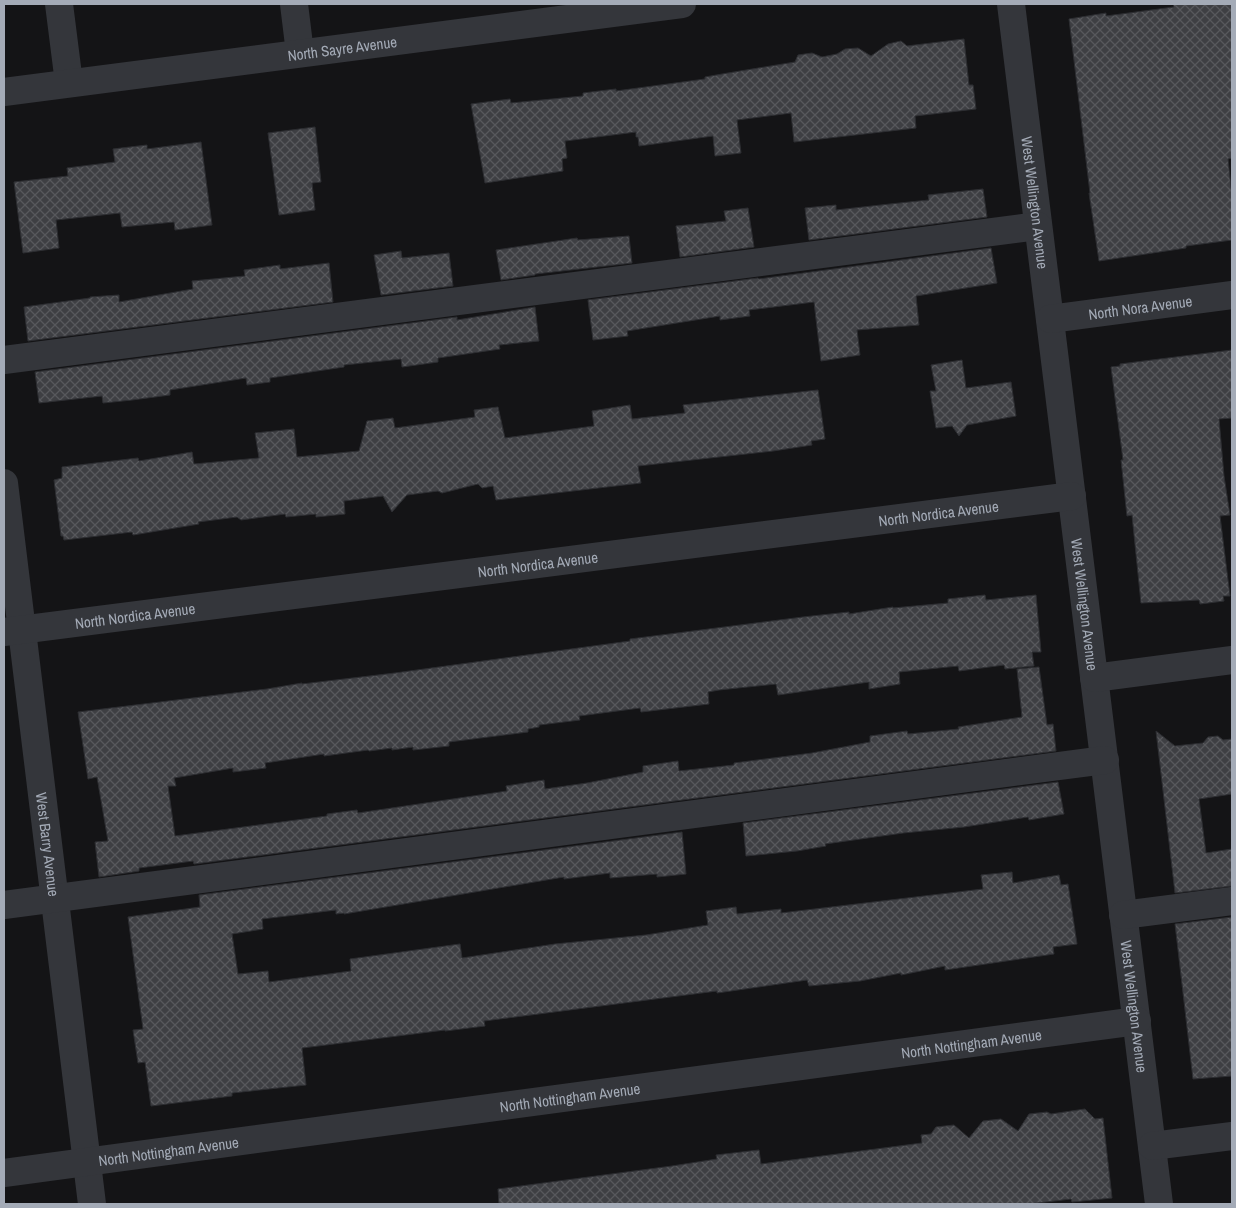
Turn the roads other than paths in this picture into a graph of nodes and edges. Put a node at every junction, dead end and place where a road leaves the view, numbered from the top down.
1 (59, 4) edge
2 (294, 4) edge
3 (682, 4) edge
4 (1011, 4) edge
5 (539, 13) edge
6 (300, 53) junction
7 (69, 83) junction
8 (4, 92) edge
9 (1038, 226) junction
10 (1232, 295) edge
11 (1050, 319) junction
12 (4, 360) edge
13 (4, 483) edge
14 (1072, 496) junction
15 (13, 631) edge
16 (1232, 660) edge
17 (1094, 678) junction
18 (1104, 760) junction
19 (55, 899) junction
20 (1232, 901) edge
21 (4, 906) edge
22 (1123, 915) junction
23 (1137, 1021) junction
24 (1232, 1136) edge
25 (1152, 1146) junction
26 (87, 1162) junction
27 (4, 1173) edge
28 (92, 1204) edge
29 (1159, 1204) edge

1 - 7 street
2 - 6 street
3 - 5 street, North Sayre Avenue
4 - 9 street, West Wellington Avenue
5 - 6 street, North Sayre Avenue
6 - 7 street, North Sayre Avenue
7 - 8 street, North Sayre Avenue
9 - 11 street, West Wellington Avenue
9 - 12 street
10 - 11 street, North Nora Avenue
11 - 14 street, West Wellington Avenue
13 - 15 street, West Barry Avenue
14 - 15 street, North Nordica Avenue
14 - 17 street, West Wellington Avenue
15 - 19 street, West Barry Avenue
16 - 17 street
17 - 18 street, West Wellington Avenue
18 - 19 street
18 - 22 street, West Wellington Avenue
19 - 21 street
19 - 26 street, West Barry Avenue
20 - 22 street
22 - 23 street, West Wellington Avenue
23 - 25 street, West Wellington Avenue
23 - 26 street, North Nottingham Avenue
24 - 25 street
25 - 29 street, West Wellington Avenue
26 - 27 street, North Nottingham Avenue
26 - 28 street, West Barry Avenue

